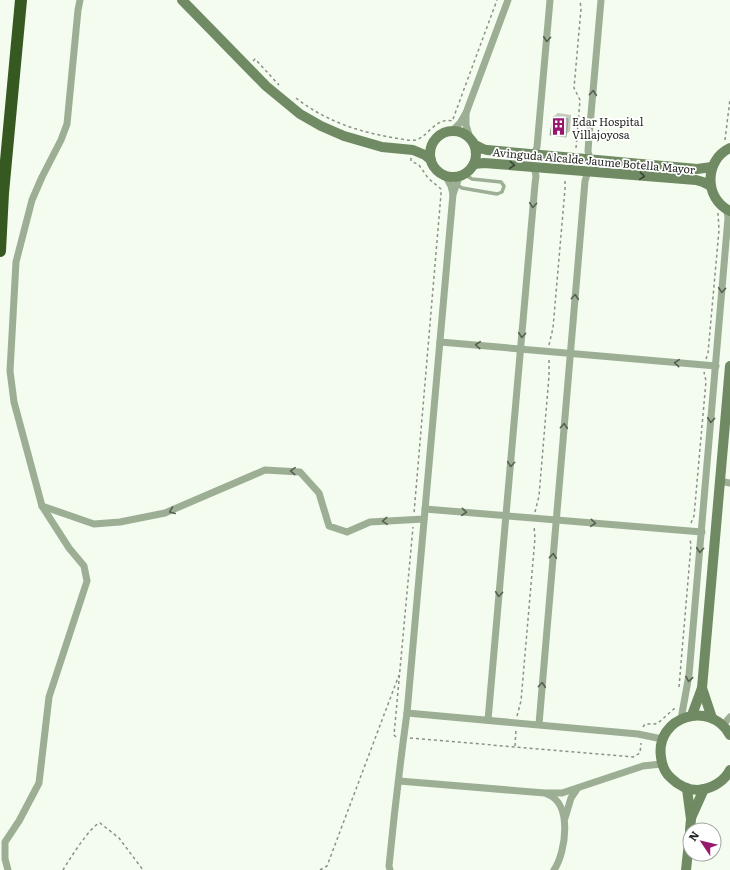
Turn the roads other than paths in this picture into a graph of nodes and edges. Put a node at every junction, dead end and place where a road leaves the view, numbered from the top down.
1 (21, 0) edge
2 (80, 0) edge
3 (182, 0) edge
4 (508, 0) edge
5 (550, 0) edge
6 (601, 0) edge
7 (466, 113) junction
8 (452, 126) junction
9 (472, 142) junction
10 (434, 143) junction
11 (726, 146) edge
12 (412, 150) junction
13 (534, 155) junction
14 (431, 160) junction
15 (590, 160) junction
16 (474, 164) junction
17 (534, 167) junction
18 (712, 167) junction
19 (588, 172) junction
20 (445, 175) junction
21 (460, 178) junction
22 (711, 186) junction
23 (453, 194) junction
24 (729, 210) edge
25 (0, 251) edge
26 (440, 342) junction
27 (521, 349) junction
28 (570, 353) junction
29 (716, 366) junction
30 (730, 366) edge
31 (719, 481) junction
32 (730, 483) edge
33 (42, 506) junction
34 (425, 508) junction
35 (506, 516) junction
36 (424, 519) junction
37 (556, 520) junction
38 (702, 532) junction
39 (702, 688) junction
40 (407, 714) junction
41 (692, 715) junction
42 (730, 717) edge
43 (712, 718) junction
44 (682, 719) junction
45 (488, 720) junction
46 (539, 724) junction
47 (723, 725) junction
48 (730, 735) edge
49 (662, 739) junction
50 (661, 764) junction
51 (730, 770) edge
52 (399, 781) junction
53 (576, 789) junction
54 (688, 789) junction
55 (704, 789) junction
56 (545, 793) junction
57 (691, 819) junction
58 (564, 820) junction
59 (691, 822) edge
60 (8, 870) edge
61 (390, 870) edge
62 (554, 870) edge

1 - 25 highway
2 - 33 street
3 - 12 street
4 - 7 street
5 -> 13 street
15 -> 6 street
7 - 8 street
7 - 9 street
8 - 9 street
8 - 10 street
9 - 13 street, Avinguda Alcalde Jaume Botella Mayor
9 - 16 street
10 - 12 street
10 - 14 street
11 - 18 street
12 - 14 street
13 - 15 street, Avinguda Alcalde Jaume Botella Mayor
14 - 20 street
15 - 18 street, Avinguda Alcalde Jaume Botella Mayor
16 -> 17 street, Avinguda Alcalde Jaume Botella Mayor
16 - 21 street
17 - 19 street, Avinguda Alcalde Jaume Botella Mayor
17 -> 27 street
18 - 22 street
19 -> 22 street, Avinguda Alcalde Jaume Botella Mayor
28 -> 19 street
20 - 21 street
20 - 23 street
21 - 21 lane
21 - 23 street
22 - 24 street
23 - 26 street
24 -> 29 street
27 -> 26 street
26 - 34 street
27 - 28 street
27 -> 35 street
29 -> 28 street
37 -> 28 street
29 -> 38 street
30 - 31 street
31 - 32 street
31 - 39 street
36 -> 33 street
33 - 60 street
34 -> 35 street
34 - 36 street
35 - 37 street
35 -> 45 street
36 - 40 street
37 -> 38 street
46 -> 37 street
38 -> 44 street
39 - 41 street
39 - 43 street
40 - 45 street
40 - 52 street
41 - 43 street
41 - 44 street
42 - 47 street
43 - 47 street
44 - 49 street
45 - 46 street
46 - 49 street
47 - 48 street
49 - 50 street
50 - 53 street
50 - 54 street
51 - 55 street
52 - 56 street
52 - 61 street
53 - 56 street
53 - 58 street
54 - 55 street
54 - 57 street
55 - 57 street
56 - 58 street
57 - 59 street
58 - 62 street

